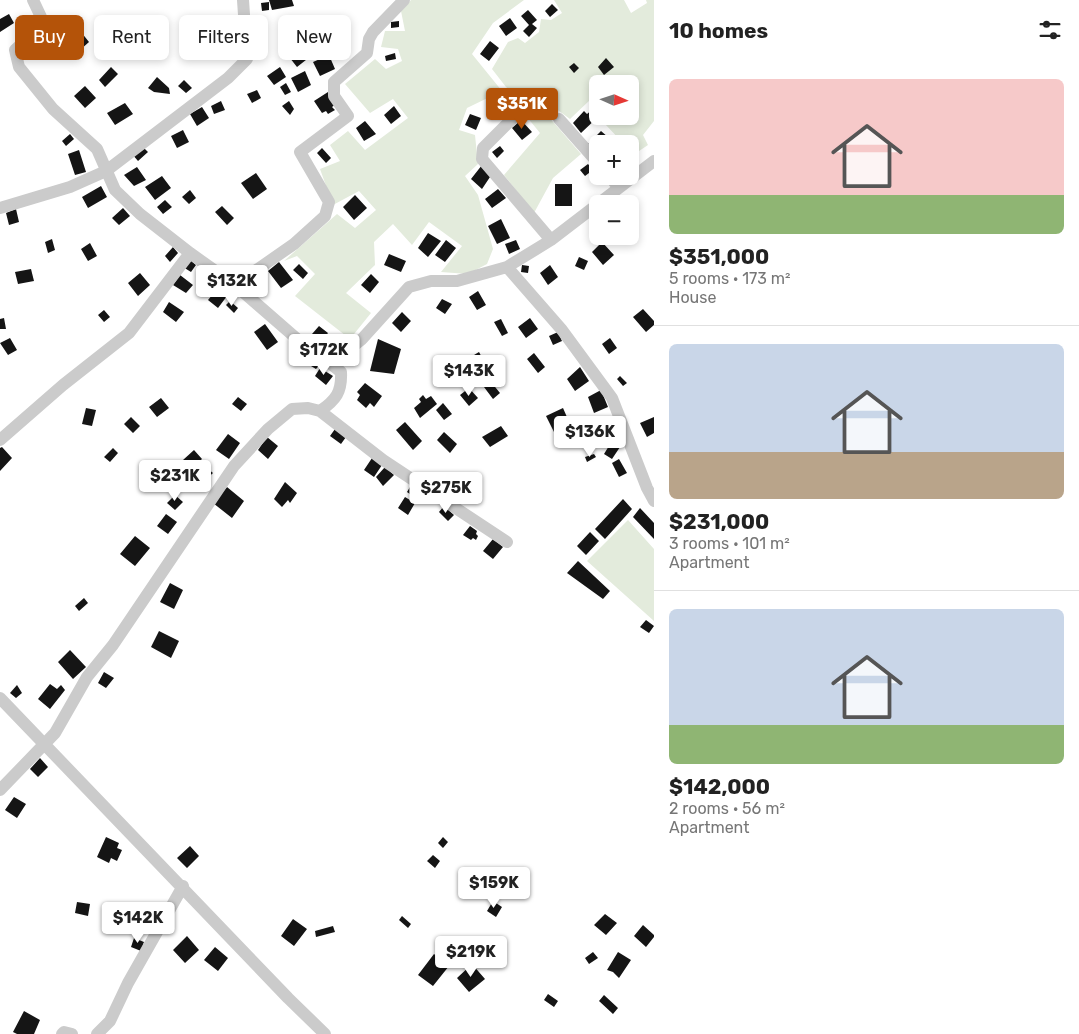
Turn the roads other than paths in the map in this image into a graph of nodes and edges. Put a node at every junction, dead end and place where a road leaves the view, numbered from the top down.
1 (33, 0) edge
2 (243, 0) edge
3 (404, 0) edge
4 (529, 102) dead end
5 (559, 119) dead end
6 (589, 153) edge
7 (654, 161) edge
8 (106, 171) junction
9 (616, 185) edge
10 (619, 188) junction
11 (610, 195) edge
12 (0, 208) edge
13 (589, 211) edge
14 (551, 240) junction
15 (190, 253) junction
16 (507, 267) junction
17 (235, 285) junction
18 (331, 364) junction
19 (320, 411) junction
20 (0, 440) edge
21 (650, 485) edge
22 (654, 501) edge
23 (507, 542) dead end
24 (0, 698) edge
25 (45, 744) junction
26 (0, 790) edge
27 (183, 886) junction
28 (62, 1034) edge
29 (72, 1034) edge
30 (97, 1034) edge
31 (325, 1034) edge

1 - 8 street
2 - 8 street
3 - 17 street
4 - 14 street
5 - 6 street
7 - 10 street
8 - 12 street
8 - 15 street
9 - 10 street
10 - 11 street
13 - 14 street
14 - 16 street
15 - 17 street
15 - 20 street
16 - 18 street
16 - 21 street
17 - 18 street
18 - 19 street
19 - 23 street
19 - 25 street
21 - 22 street
24 - 25 street
25 - 26 street
25 - 27 street
27 - 30 street
27 - 31 street
28 - 29 street

